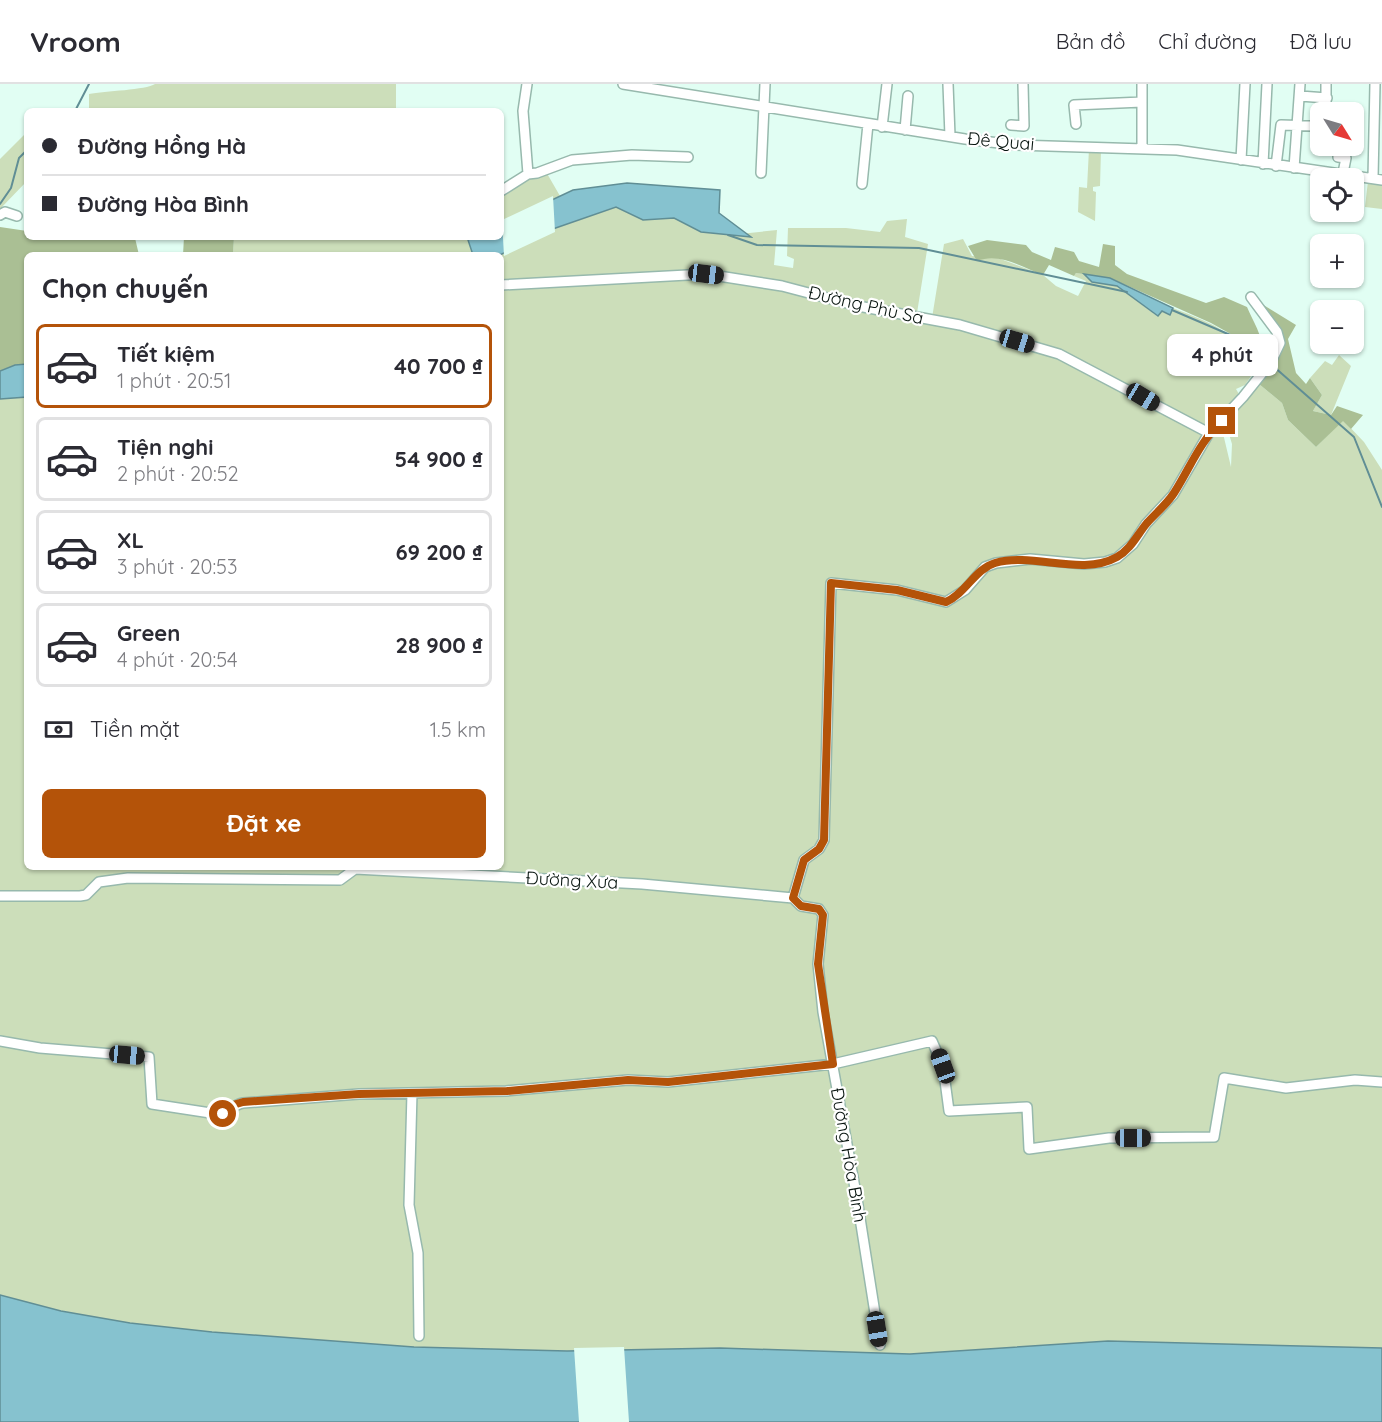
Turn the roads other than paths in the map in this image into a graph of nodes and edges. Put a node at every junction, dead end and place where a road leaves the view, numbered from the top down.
1 (527, 84) edge
2 (623, 84) edge
3 (765, 84) edge
4 (887, 84) edge
5 (948, 84) edge
6 (1023, 84) edge
7 (1142, 84) edge
8 (1245, 84) edge
9 (1267, 84) edge
10 (1300, 84) edge
11 (1326, 84) edge
12 (1375, 84) edge
13 (908, 96) dead end
14 (1300, 96) junction
15 (1327, 98) junction
16 (1142, 102) junction
17 (1327, 102) edge
18 (765, 108) junction
19 (868, 124) junction
20 (1076, 124) dead end
21 (1011, 125) dead end
22 (1299, 126) junction
23 (1310, 126) edge
24 (882, 127) junction
25 (905, 130) junction
26 (950, 136) junction
27 (1142, 148) junction
28 (1338, 156) edge
29 (688, 157) dead end
30 (1241, 160) junction
31 (1263, 164) junction
32 (1276, 166) junction
33 (1294, 168) junction
34 (1344, 168) edge
35 (1310, 170) edge
36 (761, 173) dead end
37 (528, 174) junction
38 (1377, 179) edge
39 (862, 184) dead end
40 (504, 189) edge
41 (0, 215) edge
42 (17, 216) dead end
43 (504, 285) edge
44 (1251, 297) dead end
45 (1209, 432) junction
46 (354, 870) edge
47 (374, 870) edge
48 (0, 896) edge
49 (793, 898) junction
50 (0, 1041) edge
51 (833, 1064) junction
52 (1382, 1082) edge
53 (412, 1093) junction
54 (419, 1336) dead end
55 (880, 1345) dead end

1 - 37 street
2 - 18 street, Đê Quai
3 - 18 street
4 - 24 street
5 - 26 street
6 - 21 street
7 - 16 street
8 - 30 street
9 - 31 street
10 - 14 street
11 - 15 street
12 - 38 street
13 - 25 street
14 - 15 street
14 - 22 street
15 - 17 street
16 - 20 street
16 - 27 street
18 - 19 street, Đê Quai
18 - 36 street
19 - 24 street, Đê Quai
19 - 39 street
22 - 23 street
22 - 32 street
22 - 33 street
24 - 25 street, Đê Quai
25 - 26 street, Đê Quai
26 - 27 street, Đê Quai
27 - 30 street, Đê Quai
28 - 34 street
29 - 37 street
30 - 31 street, Đê Quai
31 - 32 street, Đê Quai
32 - 33 street, Đê Quai
33 - 35 street, Đê Quai
37 - 40 street
41 - 42 street
43 - 45 street, Đường Phù Sa
44 - 45 street
45 - 49 street
46 - 48 street, Đường Xưa
47 - 49 street, Đường Xưa
49 - 51 street, Đường Hòa Bình
50 - 53 street
51 - 52 street
51 - 53 street
51 - 55 street, Đường Hòa Bình
53 - 54 street

